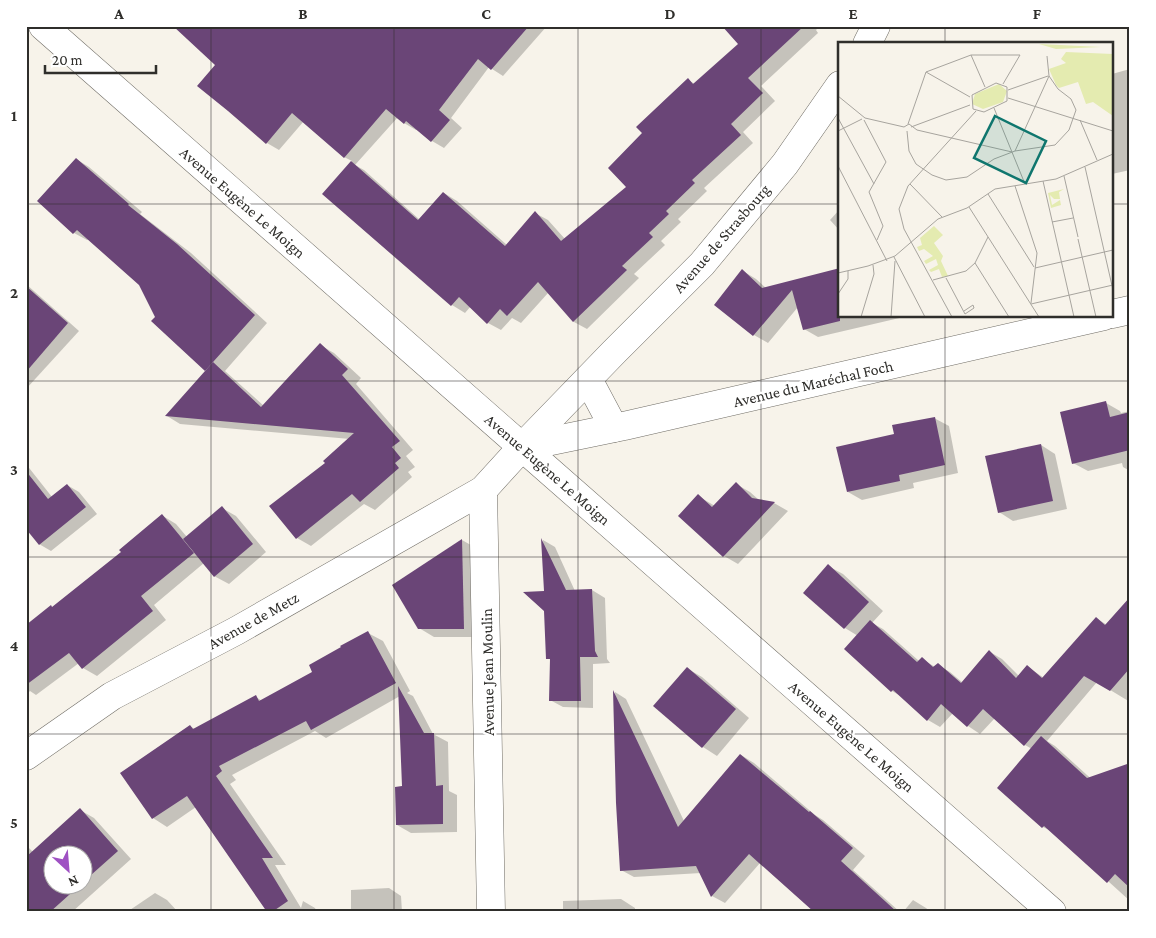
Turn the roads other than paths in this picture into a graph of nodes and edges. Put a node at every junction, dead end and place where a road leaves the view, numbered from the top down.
1 (43, 26) edge
2 (876, 26) edge
3 (868, 42) edge
4 (838, 88) edge
5 (1130, 310) edge
6 (1114, 314) edge
7 (1095, 318) edge
8 (588, 380) junction
9 (614, 428) junction
10 (522, 447) junction
11 (483, 490) junction
12 (26, 756) edge
13 (491, 912) edge
14 (1052, 912) edge

1 - 10 street, Avenue Eugène Le Moign
2 - 3 street
4 - 8 street, Avenue de Strasbourg
5 - 6 street
7 - 9 street, Avenue du Maréchal Foch
8 - 9 street
8 - 10 street, Avenue de Strasbourg
9 - 10 street, Avenue du Maréchal Foch
10 - 11 street
10 - 14 street, Avenue Eugène Le Moign
11 - 12 street, Avenue de Metz
11 - 13 street, Avenue Jean Moulin

